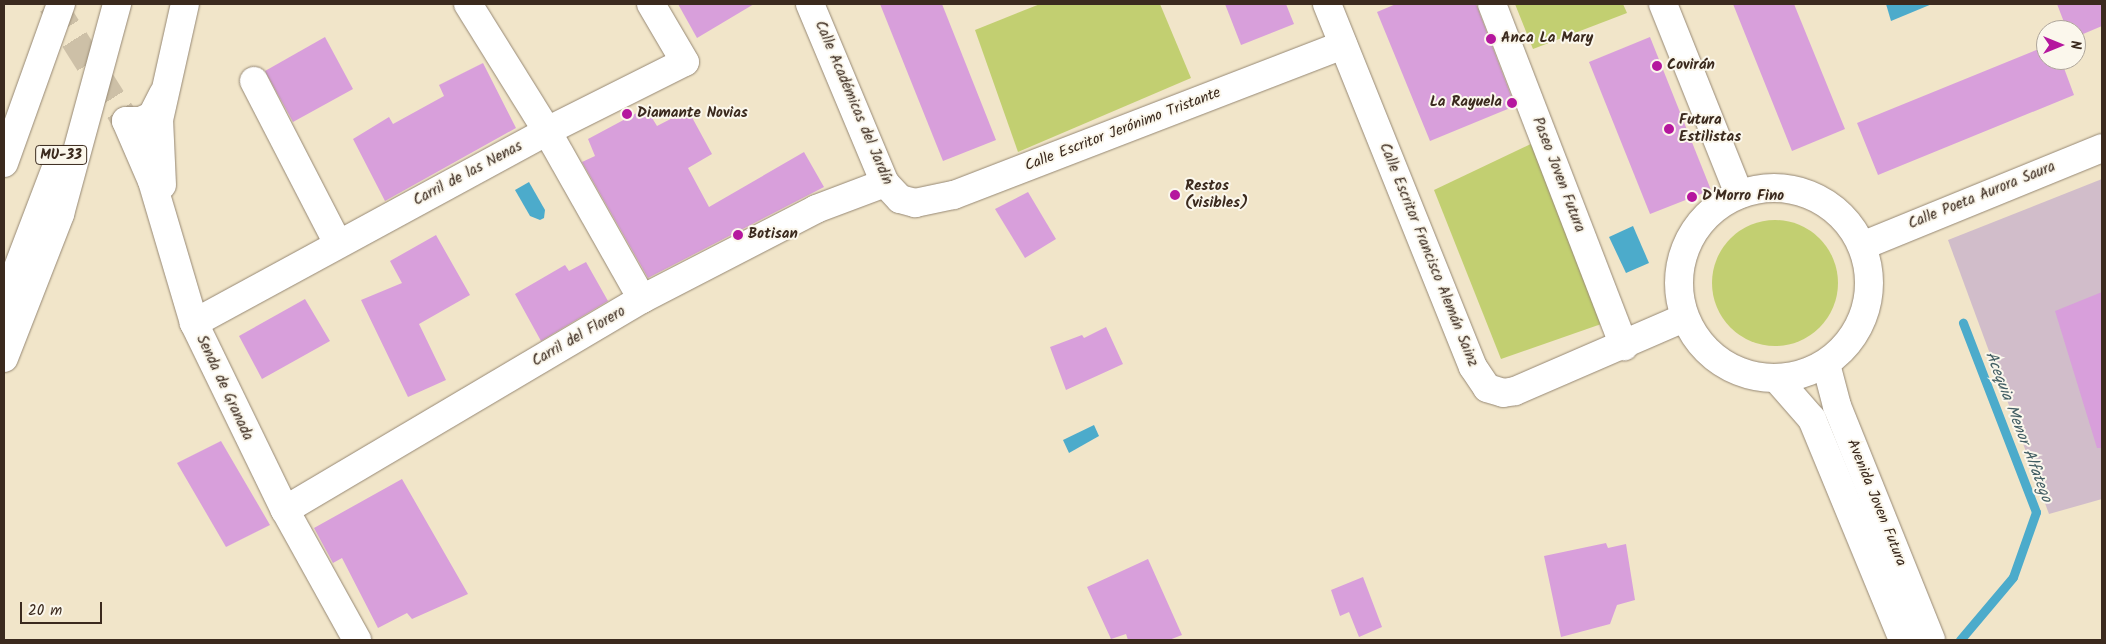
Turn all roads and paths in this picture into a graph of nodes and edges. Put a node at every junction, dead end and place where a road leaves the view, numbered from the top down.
1 (61, 4) edge
2 (116, 4) edge
3 (185, 4) edge
4 (468, 4) edge
5 (651, 4) edge
6 (810, 4) edge
7 (1327, 4) edge
8 (1492, 4) edge
9 (1663, 4) edge
10 (1343, 45) junction
11 (254, 82) dead end
12 (163, 94) junction
13 (547, 131) junction
14 (2102, 148) edge
15 (4, 163) edge
16 (892, 191) junction
17 (1739, 194) junction
18 (338, 244) junction
19 (1862, 246) junction
20 (173, 251) junction
21 (642, 300) junction
22 (4, 304) edge
23 (1684, 318) junction
24 (194, 323) junction
25 (1624, 346) junction
26 (4, 358) edge
27 (1826, 364) junction
28 (1777, 379) junction
29 (284, 510) junction
30 (354, 639) edge
31 (1902, 640) edge
32 (1931, 640) edge

1 - 15 main road, MU-33
2 - 22 main road, MU-33
2 - 26 main road
3 - 12 main road
4 - 13 main road
5 - 13 main road, Carril de las Nenas
6 - 16 main road, Calle Académicas del Jardín
7 - 10 main road, Calle Escritor Francisco Alemán Sainz
8 - 25 main road, Paseo Joven Futura
9 - 17 main road
10 - 16 main road, Calle Escritor Jerónimo Tristante
10 - 25 main road, Calle Escritor Francisco Alemán Sainz
11 - 18 main road
12 - 20 main road
12 - 20 main road, Senda de Granada
13 - 18 main road, Carril de las Nenas
13 - 21 main road
14 - 19 main road, Calle Poeta Aurora Saura
16 - 21 main road, Carril del Florero
17 - 19 main road
17 - 23 main road
18 - 24 main road, Carril de las Nenas
19 - 27 main road
20 - 24 main road, Senda de Granada
21 - 29 main road, Carril del Florero
23 - 25 main road, Calle Escritor Francisco Alemán Sainz
23 - 28 main road
24 - 29 main road, Senda de Granada
27 - 28 main road
27 - 32 main road, Avenida Joven Futura
28 - 31 main road, Avenida Joven Futura
29 - 30 main road, Senda de Granada

